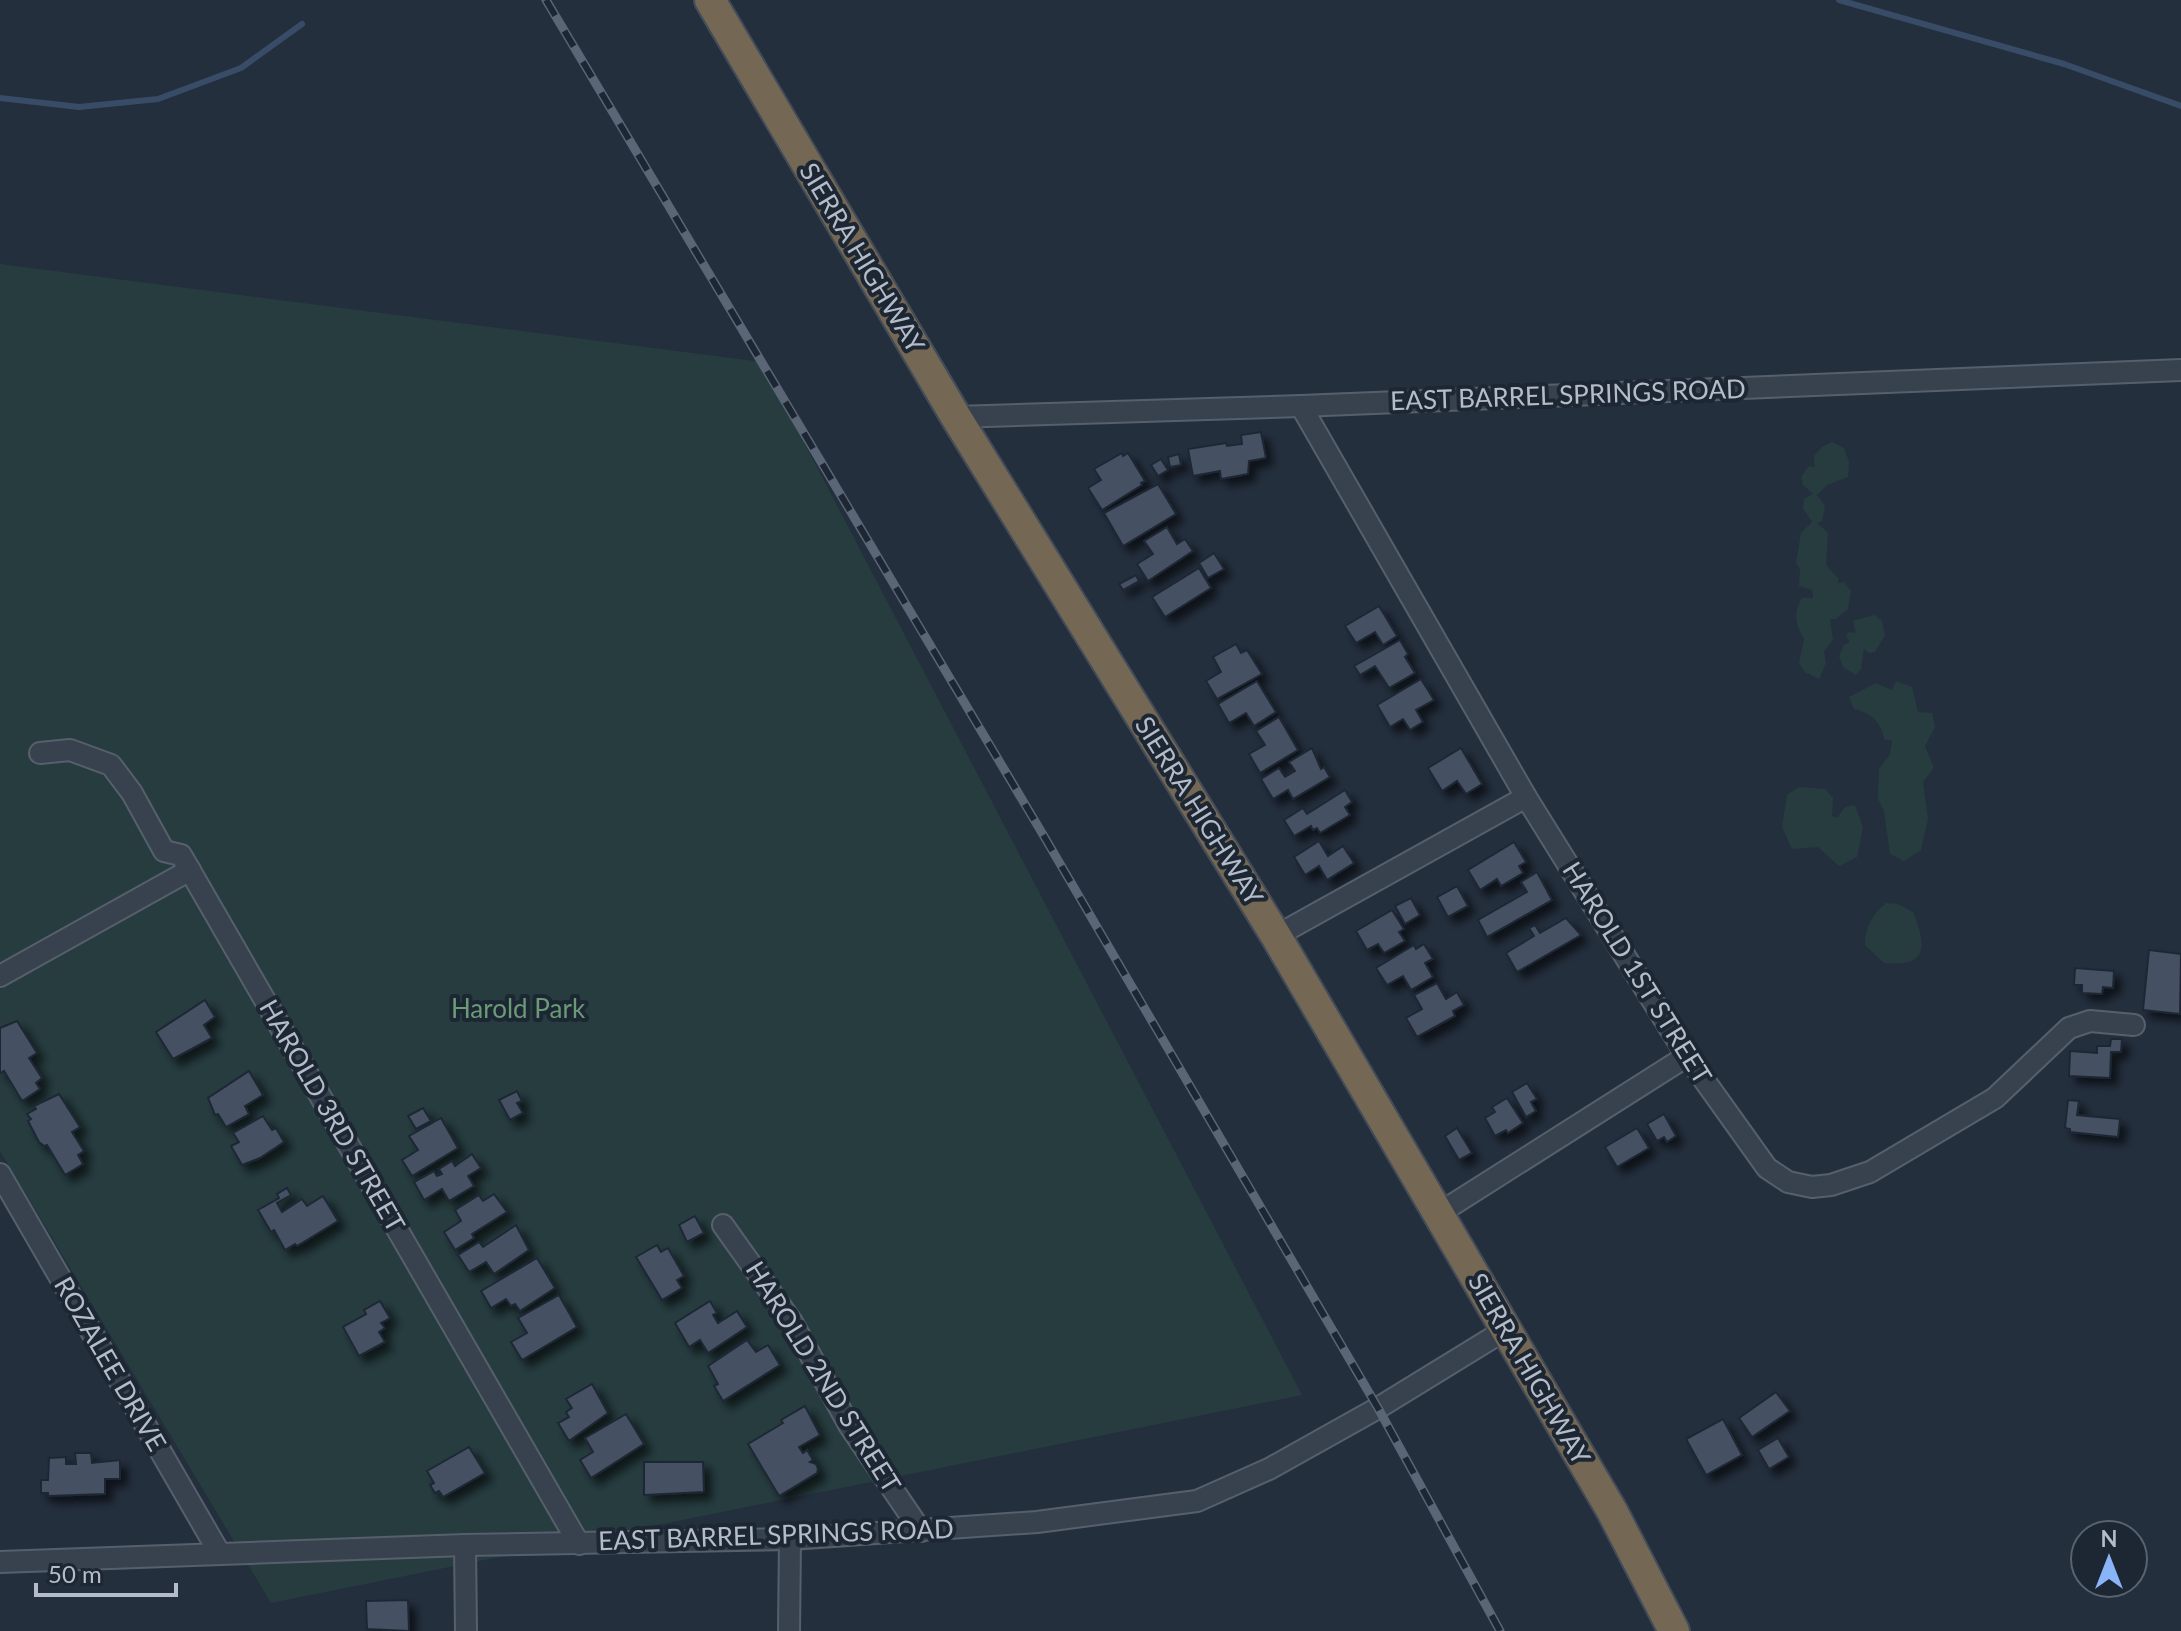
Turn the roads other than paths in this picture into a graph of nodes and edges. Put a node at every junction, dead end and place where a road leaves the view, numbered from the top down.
1 (710, 0) edge
2 (2181, 370) edge
3 (1301, 406) junction
4 (956, 417) junction
5 (40, 753) dead end
6 (1526, 797) junction
7 (190, 870) junction
8 (1276, 936) junction
9 (0, 976) edge
10 (2134, 1025) dead end
11 (1687, 1056) junction
12 (0, 1174) edge
13 (1438, 1214) junction
14 (723, 1225) dead end
15 (1505, 1330) junction
16 (921, 1531) junction
17 (790, 1539) junction
18 (579, 1544) junction
19 (465, 1545) junction
20 (220, 1554) junction
21 (0, 1562) edge
22 (466, 1631) edge
23 (789, 1631) edge
24 (1674, 1631) edge

1 - 4 highway, SIERRA HIGHWAY
2 - 3 street, EAST BARREL SPRINGS ROAD
3 - 4 street, EAST BARREL SPRINGS ROAD
3 - 6 street, HAROLD 1ST STREET
4 - 8 highway, SIERRA HIGHWAY
5 - 7 street, HAROLD 3RD STREET
6 - 8 street
6 - 11 street, HAROLD 1ST STREET
7 - 9 street
7 - 18 street, HAROLD 3RD STREET
8 - 13 highway, SIERRA HIGHWAY
10 - 11 street, HAROLD 1ST STREET
11 - 13 street
12 - 20 street, ROZALEE DRIVE
13 - 15 highway, SIERRA HIGHWAY
14 - 16 street, HAROLD 2ND STREET
15 - 16 street, EAST BARREL SPRINGS ROAD
15 - 24 highway, SIERRA HIGHWAY
16 - 17 street, EAST BARREL SPRINGS ROAD
17 - 18 street, EAST BARREL SPRINGS ROAD
17 - 23 street
18 - 19 street, EAST BARREL SPRINGS ROAD
19 - 20 street, EAST BARREL SPRINGS ROAD
19 - 22 street
20 - 21 street, EAST BARREL SPRINGS ROAD

